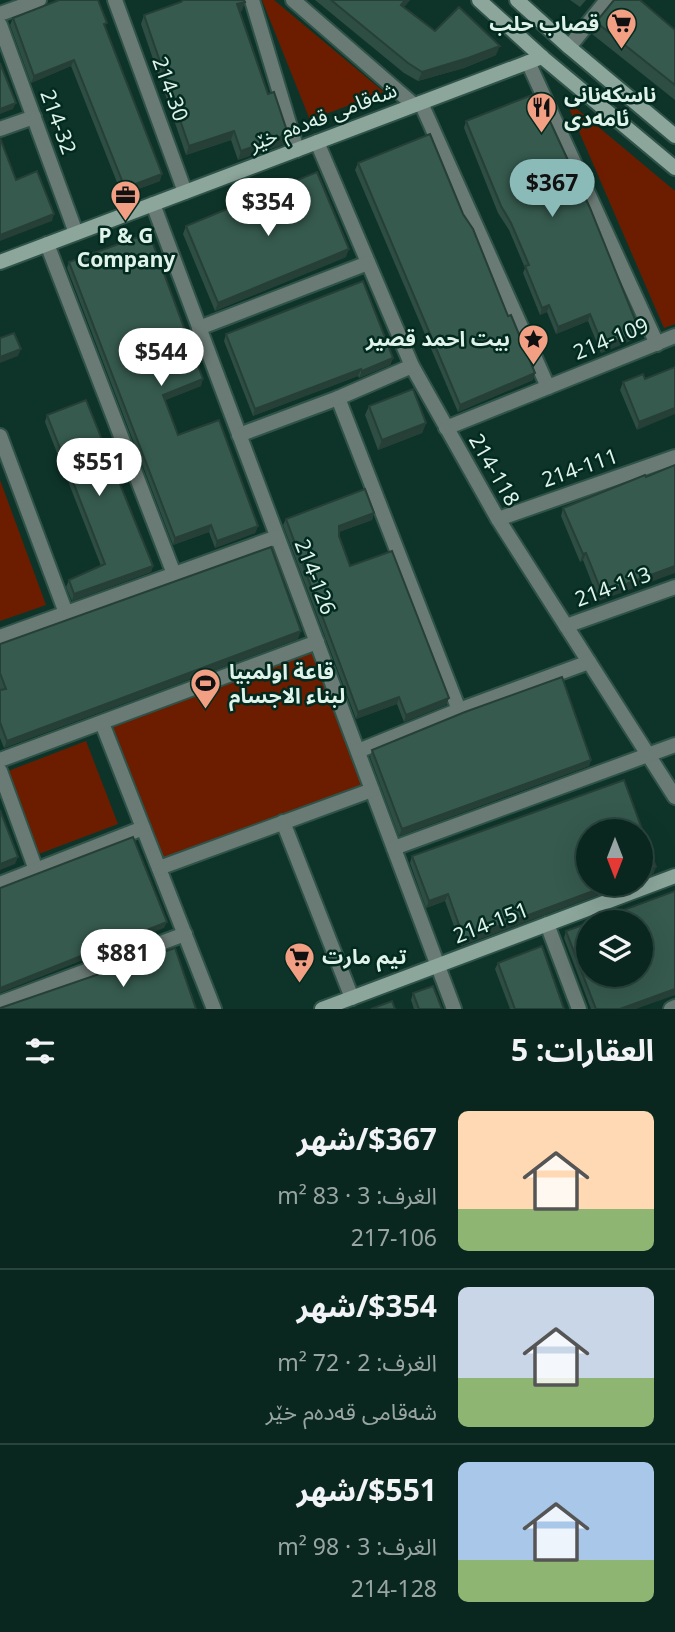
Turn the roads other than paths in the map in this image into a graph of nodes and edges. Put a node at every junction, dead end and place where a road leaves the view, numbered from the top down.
1 (39, 0) edge
2 (115, 0) edge
3 (252, 0) edge
4 (293, 0) edge
5 (479, 0) edge
6 (517, 0) edge
7 (607, 0) edge
8 (0, 14) edge
9 (0, 26) edge
10 (569, 47) junction
11 (542, 57) junction
12 (528, 62) junction
13 (418, 104) junction
14 (33, 117) junction
15 (0, 129) edge
16 (675, 136) edge
17 (317, 142) junction
18 (298, 149) junction
19 (675, 168) edge
20 (185, 192) junction
21 (153, 204) junction
22 (76, 233) junction
23 (47, 244) junction
24 (0, 262) edge
25 (368, 263) junction
26 (199, 328) junction
27 (675, 336) edge
28 (657, 344) junction
29 (412, 366) junction
30 (548, 387) junction
31 (338, 398) junction
32 (446, 428) junction
33 (239, 435) junction
34 (0, 436) edge
35 (675, 457) edge
36 (498, 519) junction
37 (277, 537) junction
38 (174, 574) junction
39 (675, 587) edge
40 (65, 613) junction
41 (566, 626) junction
42 (0, 636) edge
43 (317, 642) junction
44 (589, 662) junction
45 (458, 710) junction
46 (102, 723) junction
47 (675, 745) edge
48 (358, 751) junction
49 (648, 755) junction
50 (0, 760) edge
51 (0, 771) edge
52 (372, 790) junction
53 (675, 797) edge
54 (284, 822) junction
55 (143, 828) junction
56 (394, 848) junction
57 (159, 869) junction
58 (36, 870) junction
59 (675, 876) edge
60 (0, 884) edge
61 (547, 924) junction
62 (185, 934) junction
63 (438, 965) junction
64 (352, 998) junction
65 (0, 1003) edge
66 (214, 1009) edge
67 (322, 1009) edge
68 (454, 1009) edge
69 (579, 1009) edge

1 - 8 street
2 - 20 street, 214-30
3 - 18 street
4 - 13 street
5 - 11 street
6 - 10 street
7 - 10 street
9 - 14 street, 214-32
10 - 16 street
11 - 12 street, شەقامی قەدەم خێر
11 - 19 street
12 - 13 street, شەقامی قەدەم خێر
12 - 28 street
13 - 17 street, شەقامی قەدەم خێر
13 - 30 street
14 - 15 street
14 - 22 street, 214-32
17 - 18 street, شەقامی قەدەم خێر
17 - 25 street, 214-118
18 - 20 street, شەقامی قەدەم خێر
20 - 21 street, شەقامی قەدەم خێر
21 - 22 street, شەقامی قەدەم خێر
21 - 26 street, 214-126
22 - 23 street, شەقامی قەدەم خێر
23 - 24 street, شەقامی قەدەم خێر
23 - 38 street
25 - 26 street
25 - 29 street, 214-118
26 - 33 street, 214-126
27 - 28 street, 214-109
28 - 30 street, 214-109
29 - 31 street
29 - 32 street, 214-118
30 - 32 street, 214-109
31 - 33 street
31 - 45 street
32 - 36 street, 214-118
33 - 37 street, 214-126
34 - 40 street
35 - 36 street, 214-111
36 - 41 street, 214-118
37 - 38 street
37 - 43 street, 214-126
38 - 40 street
39 - 41 street, 214-113
40 - 42 street
41 - 44 street, 214-118
43 - 46 street
43 - 48 street, 214-126
44 - 45 street
44 - 49 street, 214-118
45 - 48 street
46 - 50 street
46 - 55 street
47 - 49 street
48 - 52 street, 214-126
49 - 53 street, 214-118
49 - 56 street
51 - 58 street
52 - 54 street
52 - 56 street, 214-126
54 - 57 street
54 - 64 street
55 - 57 street
55 - 58 street
56 - 63 street, 214-126
57 - 62 street
58 - 60 street
59 - 61 street, 214-151
61 - 63 street, 214-151
61 - 69 street
62 - 65 street
62 - 66 street
63 - 64 street, 214-151
63 - 68 street, 214-126
64 - 67 street, 214-151

